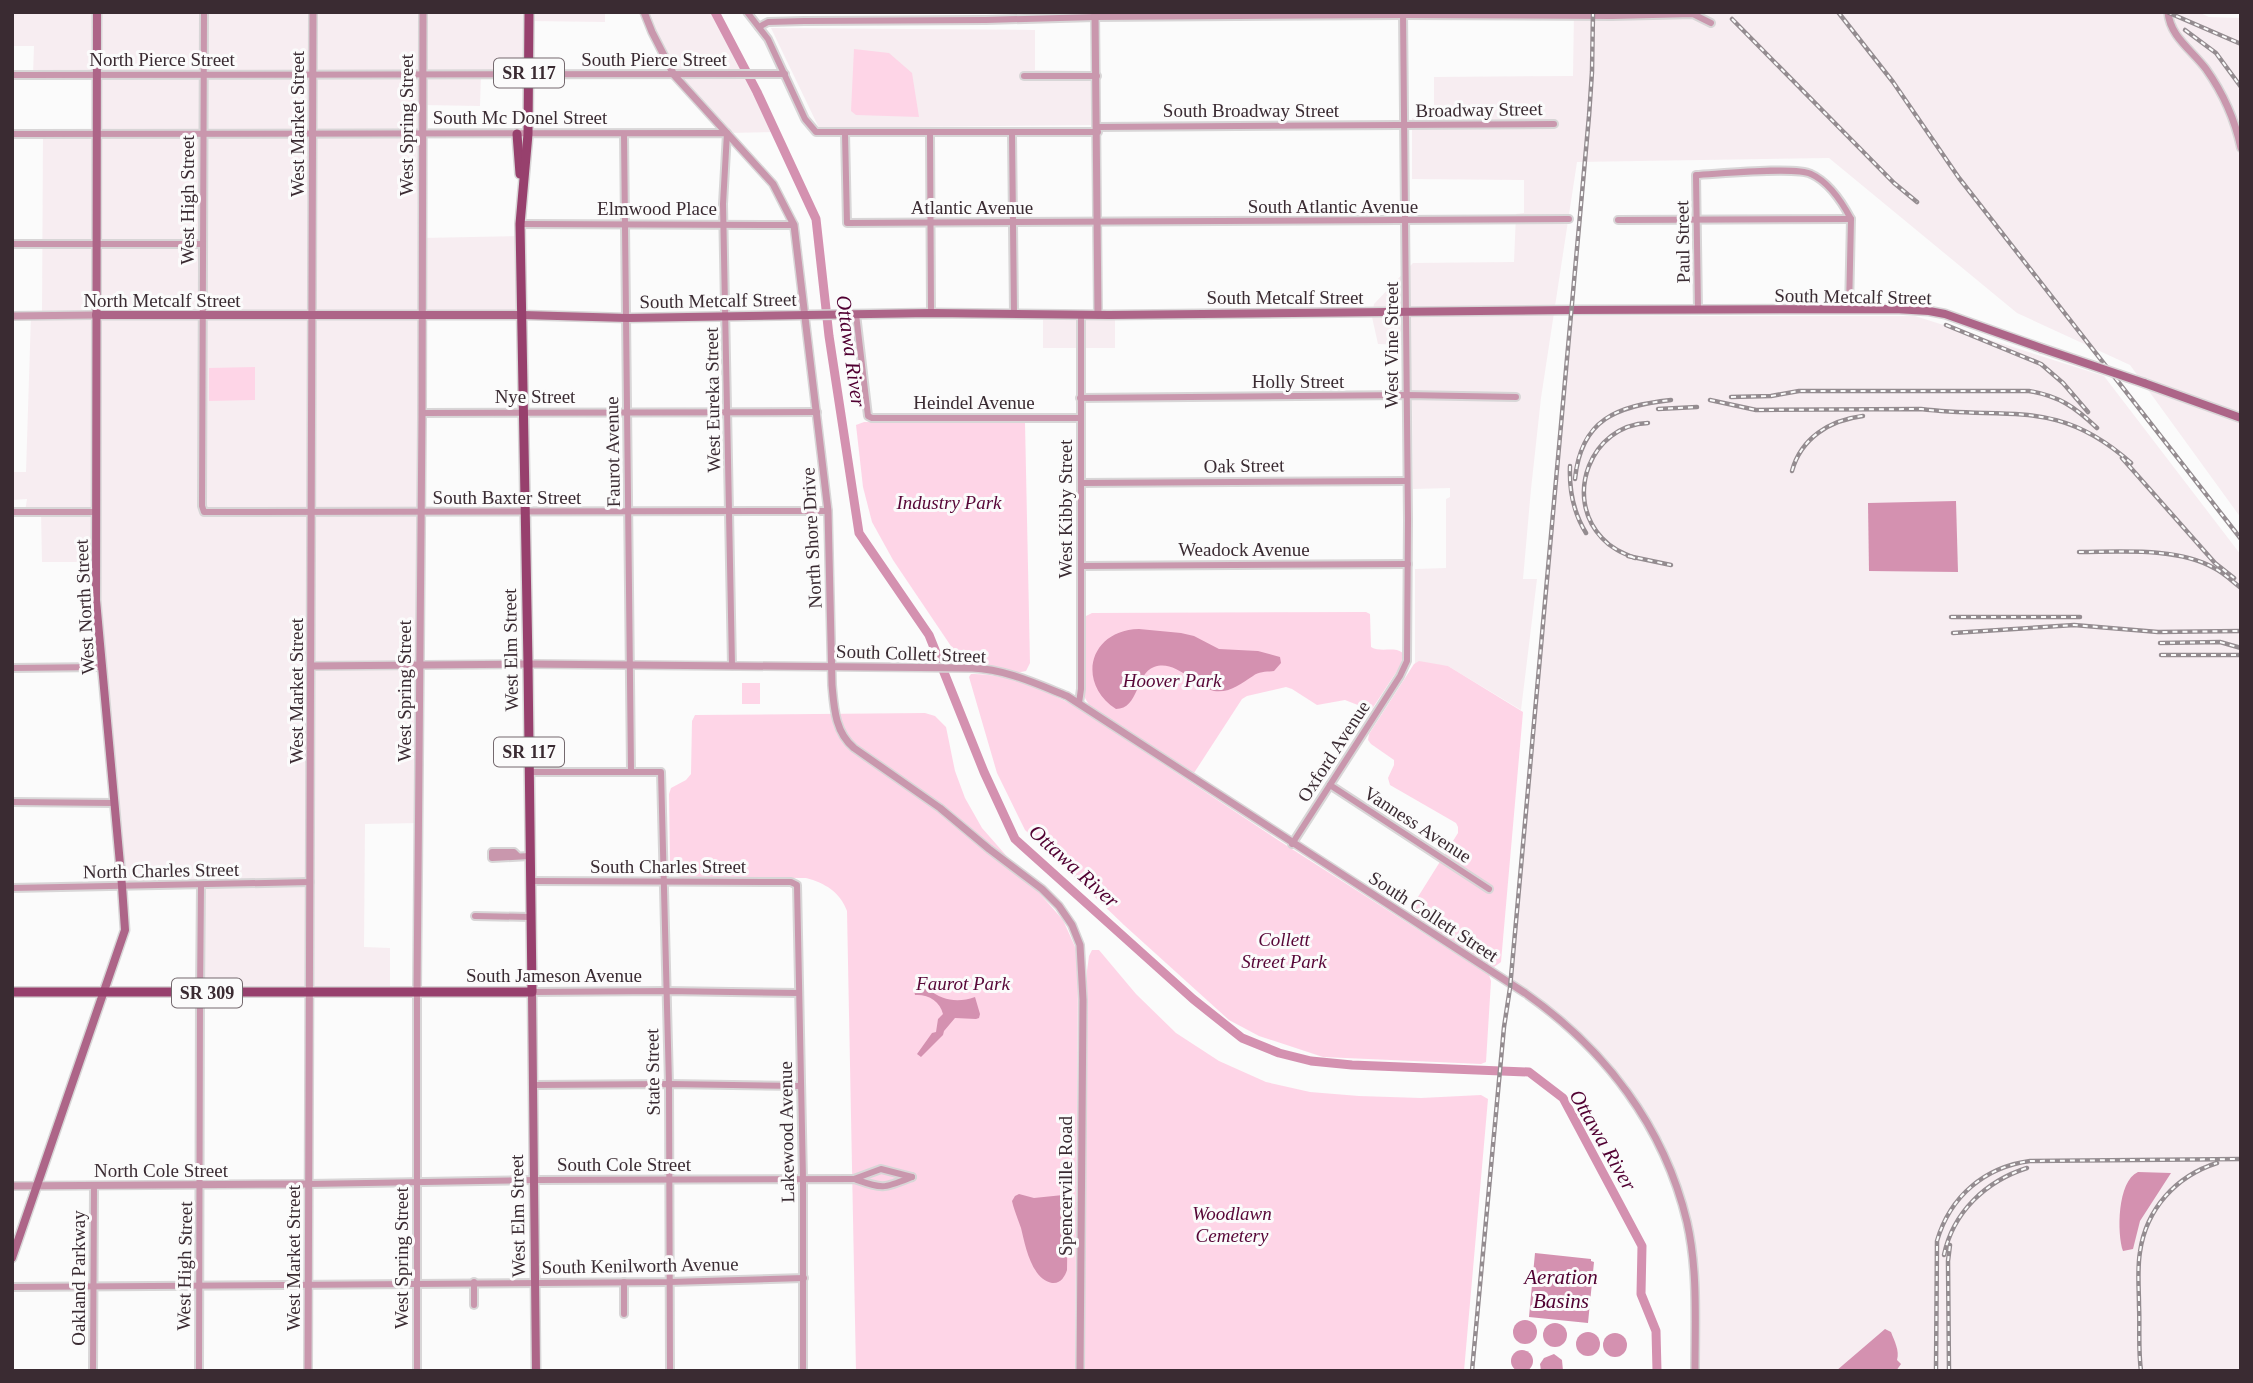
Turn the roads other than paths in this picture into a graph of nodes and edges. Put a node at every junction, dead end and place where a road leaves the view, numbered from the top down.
1 (97, 12) edge
2 (204, 12) edge
3 (313, 12) edge
4 (422, 12) edge
5 (529, 12) edge
6 (644, 12) edge
7 (747, 12) edge
8 (883, 12) edge
9 (2168, 12) edge
10 (1095, 14) edge
11 (1403, 14) edge
12 (1570, 14) edge
13 (883, 21) junction
14 (1711, 23) dead end
15 (760, 27) junction
16 (422, 73) junction
17 (204, 74) junction
18 (313, 74) junction
19 (529, 74) junction
20 (785, 74) junction
21 (12, 75) edge
22 (97, 75) junction
23 (674, 75) junction
24 (1024, 76) dead end
25 (1097, 76) junction
26 (1554, 124) dead end
27 (1405, 125) junction
28 (1098, 130) junction
29 (423, 132) junction
30 (97, 133) junction
31 (203, 133) junction
32 (313, 133) junction
33 (727, 133) junction
34 (845, 133) junction
35 (930, 133) junction
36 (1012, 133) junction
37 (12, 134) edge
38 (517, 134) junction
39 (528, 134) junction
40 (624, 134) junction
41 (2241, 148) edge
42 (522, 185) junction
43 (1569, 219) dead end
44 (1697, 219) junction
45 (1851, 219) junction
46 (1618, 220) dead end
47 (1406, 221) junction
48 (1098, 222) junction
49 (930, 223) junction
50 (1013, 223) junction
51 (520, 224) junction
52 (625, 224) junction
53 (724, 224) junction
54 (794, 225) junction
55 (12, 244) edge
56 (203, 244) junction
57 (97, 245) junction
58 (1849, 309) junction
59 (1698, 310) junction
60 (1406, 312) junction
61 (931, 313) junction
62 (856, 314) junction
63 (1014, 314) junction
64 (96, 315) junction
65 (312, 315) junction
66 (421, 315) junction
67 (523, 315) junction
68 (804, 315) junction
69 (1080, 315) junction
70 (1098, 315) junction
71 (12, 316) edge
72 (203, 316) junction
73 (726, 316) junction
74 (626, 317) junction
75 (1407, 395) junction
76 (1516, 397) dead end
77 (1080, 398) junction
78 (627, 411) junction
79 (817, 411) junction
80 (524, 412) junction
81 (422, 413) junction
82 (727, 413) junction
83 (1080, 418) junction
84 (2241, 418) edge
85 (1407, 481) junction
86 (1081, 483) junction
87 (730, 511) junction
88 (828, 511) junction
89 (12, 512) edge
90 (96, 512) junction
91 (311, 512) junction
92 (628, 512) junction
93 (205, 513) joint
94 (421, 513) junction
95 (524, 513) junction
96 (1408, 564) junction
97 (1081, 566) junction
98 (528, 664) junction
99 (311, 666) junction
100 (420, 666) junction
101 (630, 666) junction
102 (732, 666) junction
103 (832, 666) junction
104 (102, 667) junction
105 (12, 668) edge
106 (1400, 676) joint
107 (1079, 703) junction
108 (631, 771) junction
109 (530, 772) junction
110 (1330, 785) junction
111 (12, 802) edge
112 (114, 803) junction
113 (1292, 844) junction
114 (517, 855) dead end
115 (529, 856) junction
116 (530, 881) junction
117 (665, 881) junction
118 (310, 882) junction
119 (201, 885) junction
120 (122, 886) junction
121 (12, 888) edge
122 (1489, 889) dead end
123 (798, 893) joint
124 (475, 916) dead end
125 (530, 917) junction
126 (666, 991) junction
127 (12, 992) edge
128 (103, 992) junction
129 (532, 992) junction
130 (200, 993) junction
131 (417, 993) junction
132 (799, 993) junction
133 (310, 994) junction
134 (1083, 1000) joint
135 (669, 1084) junction
136 (533, 1085) junction
137 (801, 1086) junction
138 (803, 1179) junction
139 (854, 1179) junction
140 (534, 1180) junction
141 (669, 1180) junction
142 (417, 1183) junction
143 (309, 1184) junction
144 (12, 1186) edge
145 (37, 1186) junction
146 (94, 1186) junction
147 (201, 1186) junction
148 (12, 1258) edge
149 (804, 1278) junction
150 (474, 1282) junction
151 (535, 1282) junction
152 (624, 1282) junction
153 (670, 1282) junction
154 (418, 1283) junction
155 (309, 1284) junction
156 (199, 1285) junction
157 (95, 1286) junction
158 (12, 1287) edge
159 (474, 1305) dead end
160 (624, 1314) dead end
161 (93, 1371) edge
162 (199, 1371) edge
163 (308, 1371) edge
164 (417, 1371) edge
165 (536, 1371) edge
166 (670, 1371) edge
167 (803, 1371) edge
168 (1080, 1371) edge
169 (1695, 1371) edge

1 - 22 main road, West North Street
2 - 17 street, West High Street
3 - 18 street, West Market Street
4 - 16 street, West Spring Street
5 - 19 main road, West Elm Street / SR 117
6 - 23 street, North Shore Drive
7 - 15 street
8 - 13 street
9 - 41 street
10 - 11 street
10 - 13 street
10 - 25 street
11 - 12 street
11 - 27 street, West Vine Street
12 - 14 street
13 - 15 street
15 - 20 street
16 - 18 street, South Pierce Street
16 - 19 street, South Pierce Street
16 - 29 street, West Spring Street
17 - 18 street, North Pierce Street
17 - 22 street, North Pierce Street
17 - 31 street, West High Street
18 - 32 street, West Market Street
19 - 23 street, South Pierce Street
19 - 39 main road, West Elm Street / SR 117
20 - 23 street, South Pierce Street
20 - 34 street
21 - 22 street, North Pierce Street
22 - 30 main road, West North Street
23 - 33 street, North Shore Drive
24 - 25 street
25 - 28 street
26 - 27 street, Broadway Street
27 - 28 street, South Broadway Street
27 - 47 street, West Vine Street
28 - 36 street
28 - 48 street
29 - 32 street, South Mc Donel Street
29 - 38 street, South Mc Donel Street
29 - 66 street, West Spring Street
30 - 31 street, South Mc Donel Street
30 - 37 street, South Mc Donel Street
30 - 57 main road, West North Street
31 - 32 street, South Mc Donel Street
31 - 56 street, West High Street
32 - 65 street, West Market Street
33 - 40 street, South Mc Donel Street
33 - 53 street, West Eureka Street
33 - 54 street, North Shore Drive
34 - 35 street
34 - 49 street, Atlantic Avenue
35 - 36 street
35 - 49 street
36 - 50 street
38 - 39 street, South Mc Donel Street
38 - 42 main road
39 - 40 street, South Mc Donel Street
39 - 42 main road, West Elm Street / SR 117
40 - 52 street, Faurot Avenue
42 - 51 main road, West Elm Street / SR 117
43 - 47 street, South Atlantic Avenue
44 - 45 street
44 - 45 street, Paul Street
44 - 46 street
44 - 59 street, Paul Street
45 - 58 street
47 - 48 street, South Atlantic Avenue
47 - 60 street, West Vine Street
48 - 50 street, Atlantic Avenue
48 - 70 street
49 - 50 street, Atlantic Avenue
49 - 61 street
50 - 63 street
51 - 52 street, Elmwood Place
51 - 67 main road, West Elm Street / SR 117
52 - 53 street, Elmwood Place
52 - 74 street, Faurot Avenue
53 - 54 street, Elmwood Place
53 - 73 street, West Eureka Street
54 - 68 street, North Shore Drive
55 - 57 street
56 - 57 street
56 - 72 street, West High Street
57 - 64 main road, West North Street
58 - 59 main road, South Metcalf Street
58 - 84 main road, South Metcalf Street, bridge
59 - 60 main road, South Metcalf Street
60 - 70 main road, South Metcalf Street
60 - 75 street, West Vine Street
61 - 62 main road, South Metcalf Street
61 - 63 main road, South Metcalf Street
62 - 68 main road, South Metcalf Street
62 - 83 street, Heindel Avenue
63 - 69 main road, South Metcalf Street
64 - 71 street, North Metcalf Street
64 - 72 main road, North Metcalf Street
64 - 90 main road, West North Street
65 - 66 main road, South Metcalf Street
65 - 72 main road, North Metcalf Street
65 - 91 street, West Market Street
66 - 67 main road, South Metcalf Street
66 - 81 street, West Spring Street
67 - 74 main road, South Metcalf Street
67 - 80 main road, West Elm Street / SR 117
68 - 73 main road, South Metcalf Street
68 - 79 street, North Shore Drive
69 - 70 main road, South Metcalf Street
69 - 77 street, West Kibby Street
72 - 93 street, West High Street
73 - 74 main road, South Metcalf Street
73 - 82 street, West Eureka Street
74 - 78 street, Faurot Avenue
75 - 76 street, Holly Street
75 - 77 street, Holly Street
75 - 85 street, West Vine Street
77 - 83 street, West Kibby Street
78 - 80 street, Nye Street
78 - 82 street, Nye Street
78 - 92 street, Faurot Avenue
79 - 82 street, Nye Street
79 - 88 street, North Shore Drive
80 - 81 street, Nye Street
80 - 95 main road, West Elm Street / SR 117
81 - 94 street, West Spring Street
82 - 87 street, West Eureka Street
83 - 86 street, West Kibby Street
85 - 86 street, Oak Street
85 - 96 street, West Vine Street
86 - 97 street, West Kibby Street
87 - 88 street, South Baxter Street
87 - 92 street, South Baxter Street
87 - 102 street, West Eureka Street
88 - 103 street, North Shore Drive
89 - 90 street
90 - 104 main road, West North Street
91 - 93 street, South Baxter Street
91 - 94 street, South Baxter Street
91 - 99 street, West Market Street
92 - 95 street, South Baxter Street
92 - 101 street, Faurot Avenue
94 - 95 street, South Baxter Street
94 - 100 street, West Spring Street
95 - 98 main road, West Elm Street / SR 117
96 - 97 street, Weadock Avenue
96 - 106 street, West Vine Street
97 - 107 street, West Kibby Street
98 - 100 street, South Collett Street
98 - 101 street, South Collett Street
98 - 109 main road, West Elm Street / SR 117
99 - 100 street, South Collett Street
99 - 118 street, West Market Street
100 - 131 street, West Spring Street
101 - 102 street, South Collett Street
101 - 108 street, Faurot Avenue
102 - 103 street, South Collett Street
103 - 107 street, South Collett Street
103 - 134 street, North Shore Drive
104 - 105 street
104 - 112 main road, West North Street
106 - 110 street, Oxford Avenue
107 - 113 street, South Collett Street
108 - 109 street
108 - 117 street, State Street
109 - 115 main road, West Elm Street / SR 117
110 - 113 street, Oxford Avenue
110 - 122 street, Vanness Avenue
111 - 112 street
112 - 120 main road, West North Street
113 - 169 street, South Collett Street
114 - 115 street
115 - 116 main road, West Elm Street / SR 117
116 - 117 street, South Charles Street
116 - 125 main road, West Elm Street / SR 117
117 - 123 street, South Charles Street
117 - 126 street, State Street
118 - 119 street, North Charles Street
118 - 133 street, West Market Street
119 - 120 street, North Charles Street
119 - 130 street, West High Street
120 - 121 street, North Charles Street
120 - 128 main road, West North Street
123 - 132 street, Lakewood Avenue
124 - 125 street
125 - 129 main road, West Elm Street / SR 117
126 - 129 street, South Jameson Avenue
126 - 132 street, South Jameson Avenue
126 - 135 street, State Street
127 - 128 main road, SR 309
128 - 130 main road, SR 309
128 - 145 main road, West North Street
129 - 131 main road, South Jameson Avenue / SR 309
129 - 136 main road, West Elm Street / SR 117
130 - 133 main road, SR 309
130 - 147 street, West High Street
131 - 133 main road, South Jameson Avenue / SR 309
131 - 142 street, West Spring Street
132 - 137 street, Lakewood Avenue
133 - 143 street, West Market Street
134 - 168 street, Spencerville Road
135 - 136 street
135 - 137 street
135 - 141 street, State Street
136 - 140 main road, West Elm Street / SR 117
137 - 138 street, Lakewood Avenue
138 - 139 street, South Cole Street
138 - 141 street, South Cole Street
138 - 149 street, Lakewood Avenue
139 - 139 street, South Cole Street
140 - 141 street, South Cole Street
140 - 142 street, South Cole Street
140 - 151 main road, West Elm Street / SR 117
141 - 153 street, State Street
142 - 143 street, South Cole Street
142 - 154 street, West Spring Street
143 - 147 street, North Cole Street
143 - 155 street, West Market Street
144 - 145 street, North Cole Street
145 - 146 street, North Cole Street
145 - 148 main road, West North Street
146 - 147 street, North Cole Street
146 - 157 street, Oakland Parkway
147 - 156 street, West High Street
149 - 153 street, South Kenilworth Avenue
149 - 167 street, Lakewood Avenue
150 - 151 street, South Kenilworth Avenue
150 - 154 street, South Kenilworth Avenue
150 - 159 street
151 - 152 street, South Kenilworth Avenue
151 - 165 main road, West Elm Street / SR 117
152 - 153 street, South Kenilworth Avenue
152 - 160 street
153 - 166 street, State Street
154 - 155 street, South Kenilworth Avenue
154 - 164 street, West Spring Street
155 - 156 street, South Kenilworth Avenue
155 - 163 street, West Market Street
156 - 157 street, South Kenilworth Avenue
156 - 162 street, West High Street
157 - 158 street, South Kenilworth Avenue
157 - 161 street, Oakland Parkway

